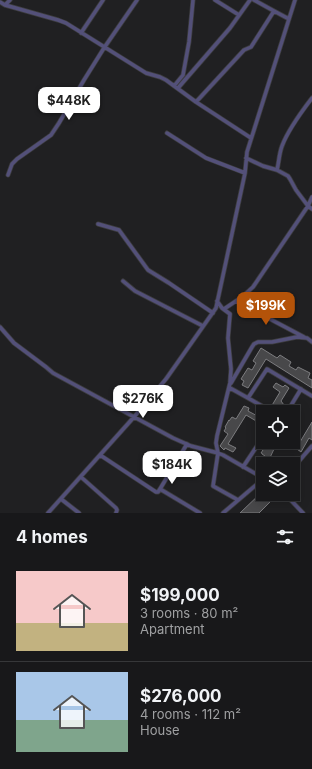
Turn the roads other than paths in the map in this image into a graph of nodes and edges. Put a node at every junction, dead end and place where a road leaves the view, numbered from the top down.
1 (10, 0) edge
2 (103, 0) edge
3 (136, 0) edge
4 (193, 0) edge
5 (215, 0) edge
6 (250, 0) edge
7 (254, 0) edge
8 (295, 0) edge
9 (0, 2) edge
10 (5, 5) junction
11 (274, 11) junction
12 (239, 15) junction
13 (289, 19) junction
14 (81, 33) junction
15 (104, 48) junction
16 (176, 87) junction
17 (312, 98) edge
18 (196, 102) junction
19 (167, 133) dead end
20 (251, 138) junction
21 (246, 158) junction
22 (277, 170) junction
23 (245, 173) junction
24 (8, 174) dead end
25 (312, 197) edge
26 (308, 206) junction
27 (312, 209) edge
28 (98, 224) dead end
29 (123, 281) dead end
30 (217, 301) junction
31 (236, 301) junction
32 (216, 308) junction
33 (223, 308) junction
34 (213, 313) junction
35 (204, 326) junction
36 (0, 327) edge
37 (304, 337) junction
38 (312, 342) edge
39 (230, 386) junction
40 (301, 389) junction
41 (312, 396) edge
42 (248, 398) junction
43 (260, 405) edge
44 (291, 405) edge
45 (134, 417) junction
46 (187, 444) junction
47 (312, 446) edge
48 (256, 448) edge
49 (218, 453) junction
50 (100, 455) junction
51 (300, 460) edge
52 (243, 467) junction
53 (256, 475) edge
54 (81, 477) junction
55 (256, 485) edge
56 (160, 489) junction
57 (61, 499) junction
58 (238, 500) junction
59 (292, 501) edge
60 (48, 513) edge
61 (79, 513) edge
62 (116, 513) edge
63 (200, 513) edge
64 (223, 513) edge
65 (303, 513) edge

1 - 10 street
2 - 14 street
3 - 15 street
4 - 16 street
5 - 12 street
6 - 12 street
7 - 11 street
8 - 13 street
9 - 10 street
10 - 14 street
11 - 13 street
11 - 18 street
12 - 16 street
13 - 20 street
14 - 15 street
15 - 16 street
15 - 24 street
16 - 18 street
17 - 22 street
18 - 20 street
19 - 23 street
20 - 21 street
21 - 22 street
21 - 23 street
22 - 26 street
23 - 30 street
25 - 26 street
26 - 27 street
26 - 31 street
28 - 34 street
29 - 35 street
30 - 32 street
30 - 33 street
31 - 33 street
31 - 37 street
32 - 33 street
32 - 34 street
33 - 39 street
34 - 35 street
35 - 45 street
36 - 45 street
37 - 38 street
37 - 39 street
39 - 42 street
39 - 49 street
40 - 41 street
40 - 42 street
40 - 44 street
42 - 43 street
45 - 46 street
45 - 50 street
46 - 49 street
46 - 56 street
47 - 51 street
48 - 52 street
49 - 52 street
49 - 58 street
50 - 54 street
50 - 56 street
52 - 53 street
54 - 57 street
54 - 62 street
55 - 58 street
56 - 63 street
57 - 60 street
57 - 61 street
58 - 64 street
59 - 65 street

